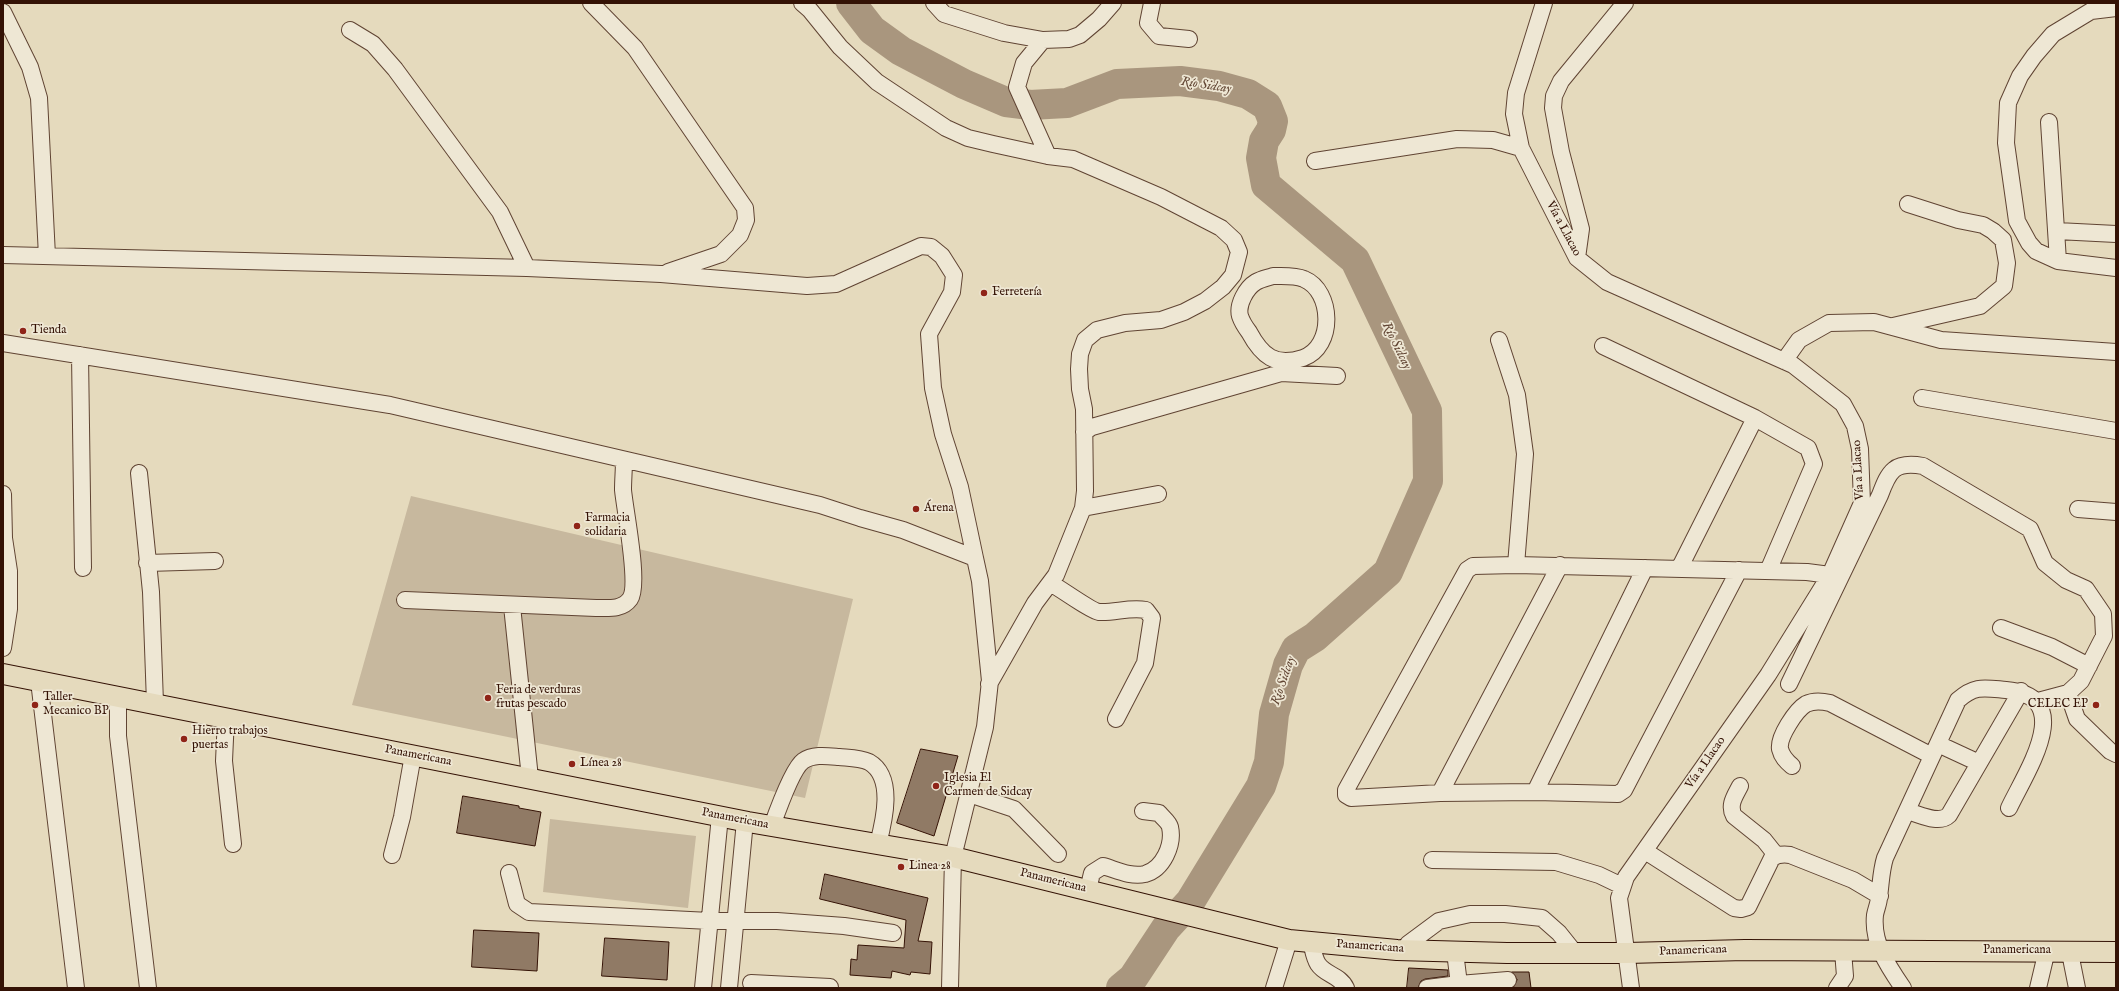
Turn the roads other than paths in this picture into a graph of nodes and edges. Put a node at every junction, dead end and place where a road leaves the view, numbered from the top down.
1 (590, 3) edge
2 (802, 3) edge
3 (934, 3) edge
4 (1113, 3) edge
5 (1152, 3) edge
6 (1544, 3) edge
7 (1625, 3) edge
8 (2116, 8) edge
9 (3, 12) edge
10 (350, 30) dead end
11 (1189, 39) dead end
12 (1043, 40) junction
13 (2049, 122) dead end
14 (1521, 148) junction
15 (1048, 156) junction
16 (1315, 161) dead end
17 (1908, 204) dead end
18 (2057, 230) junction
19 (2116, 234) edge
20 (3, 255) edge
21 (46, 256) junction
22 (1577, 258) junction
23 (2058, 261) junction
24 (527, 268) junction
25 (2116, 268) edge
26 (661, 274) junction
27 (1233, 275) junction
28 (1250, 286) junction
29 (1890, 326) junction
30 (1499, 340) dead end
31 (3, 343) edge
32 (1603, 346) dead end
33 (2116, 352) edge
34 (80, 355) junction
35 (1784, 361) junction
36 (1337, 376) dead end
37 (1922, 398) dead end
38 (1755, 418) junction
39 (2116, 431) edge
40 (1084, 432) junction
41 (624, 460) junction
42 (139, 473) dead end
43 (3, 494) edge
44 (1158, 494) dead end
45 (1083, 508) junction
46 (2078, 509) dead end
47 (2116, 512) edge
48 (975, 558) junction
49 (215, 561) dead end
50 (148, 563) junction
51 (1516, 565) junction
52 (1560, 566) junction
53 (83, 568) dead end
54 (1645, 568) junction
55 (1679, 569) junction
56 (1739, 570) junction
57 (1768, 571) junction
58 (1830, 575) junction
59 (1050, 583) junction
60 (405, 600) dead end
61 (512, 606) junction
62 (2110, 625) edge
63 (2001, 628) dead end
64 (3, 648) edge
65 (2089, 666) junction
66 (3, 674) edge
67 (39, 681) junction
68 (989, 684) junction
69 (1789, 684) dead end
70 (2021, 691) junction
71 (2068, 694) junction
72 (118, 697) junction
73 (2038, 701) junction
74 (155, 703) junction
75 (226, 717) junction
76 (1116, 719) dead end
77 (1935, 750) junction
78 (2116, 754) edge
79 (413, 755) junction
80 (1979, 763) junction
81 (1792, 766) dead end
82 (530, 778) junction
83 (1740, 786) dead end
84 (1535, 792) junction
85 (1440, 793) junction
86 (969, 794) junction
87 (2009, 808) dead end
88 (1143, 811) dead end
89 (1907, 811) junction
90 (720, 816) junction
91 (745, 821) junction
92 (772, 826) junction
93 (233, 844) dead end
94 (878, 844) junction
95 (1645, 851) junction
96 (1058, 854) dead end
97 (392, 855) dead end
98 (1776, 855) junction
99 (953, 857) junction
100 (1432, 860) dead end
101 (509, 873) dead end
102 (1622, 886) junction
103 (1088, 890) junction
104 (1880, 896) junction
105 (710, 921) junction
106 (736, 922) junction
107 (894, 933) dead end
108 (1289, 940) junction
109 (1311, 942) junction
110 (1405, 950) junction
111 (2047, 950) junction
112 (1843, 951) junction
113 (1880, 951) junction
114 (1455, 952) junction
115 (2116, 952) edge
116 (1575, 953) junction
117 (1627, 953) junction
118 (2070, 953) junction
119 (1508, 980) dead end
120 (1459, 984) junction
121 (729, 985) edge
122 (751, 986) edge
123 (830, 987) dead end
124 (76, 988) edge
125 (148, 988) edge
126 (703, 988) edge
127 (950, 988) edge
128 (1274, 988) edge
129 (1346, 988) edge
130 (1427, 988) edge
131 (1630, 988) edge
132 (1837, 988) edge
133 (1903, 988) edge
134 (2038, 988) edge
135 (2077, 988) edge

1 - 26 street
2 - 15 street
3 - 12 street
4 - 12 street
5 - 11 street
6 - 14 street, Vía a Llacao
7 - 22 street
8 - 23 street
9 - 21 street
10 - 24 street
12 - 15 street
13 - 18 street
14 - 16 street
14 - 22 street, Vía a Llacao
15 - 27 street
17 - 29 street
18 - 19 street
18 - 23 street
20 - 21 street
21 - 24 street
22 - 35 street, Vía a Llacao
23 - 25 street
24 - 26 street
26 - 48 street
27 - 28 street
27 - 40 street
28 - 28 street
29 - 33 street
29 - 35 street
30 - 51 street
31 - 34 street
32 - 38 street
34 - 41 street
34 - 53 street
35 - 58 street, Vía a Llacao
36 - 40 street
37 - 39 street
38 - 55 street
38 - 57 street
40 - 45 street
41 - 48 street
41 - 61 street
42 - 50 street
43 - 64 street
44 - 45 street
45 - 59 street
46 - 47 street
48 - 68 street
49 - 50 street
50 - 74 street
51 - 52 street
51 - 85 street
52 - 54 street
52 - 85 street
54 - 55 street
54 - 84 street
55 - 56 street
56 - 57 street
56 - 84 street
57 - 58 street
58 - 95 street, Vía a Llacao
59 - 68 street
59 - 76 street
60 - 61 street
61 - 82 street
62 - 65 street
62 - 69 street
63 - 65 street
65 - 71 street
66 - 67 main road, Panamericana
67 - 72 main road, Panamericana
67 - 124 street
68 - 86 street
70 - 73 street
70 - 77 street
70 - 80 street
71 - 73 street
71 - 78 street
72 - 74 main road, Panamericana
72 - 125 street
73 - 87 street
74 - 75 main road, Panamericana
75 - 79 main road, Panamericana
75 - 93 street
77 - 80 street
77 - 81 street
77 - 89 street
79 - 82 main road, Panamericana
79 - 97 street
80 - 89 street
82 - 90 main road, Panamericana
83 - 98 street
84 - 85 street
86 - 96 street
86 - 99 street
88 - 103 street
89 - 104 street
90 - 91 main road, Panamericana
90 - 105 street
91 - 92 main road, Panamericana
91 - 106 street
92 - 94 main road, Panamericana
92 - 94 street
94 - 99 main road, Panamericana
95 - 98 street
95 - 102 street, Vía a Llacao
98 - 104 street
99 - 103 main road, Panamericana
99 - 127 street
100 - 102 street
101 - 105 street
102 - 117 street, Vía a Llacao
103 - 108 main road, Panamericana
104 - 113 street
105 - 106 street
105 - 126 street
106 - 107 street
106 - 121 street
108 - 109 main road, Panamericana
108 - 128 street
109 - 110 main road, Panamericana
109 - 129 street
110 - 114 main road, Panamericana
110 - 116 street
111 - 113 main road, Panamericana
111 - 118 main road, Panamericana
111 - 134 street
112 - 113 main road, Panamericana
112 - 117 main road, Panamericana
112 - 132 street
113 - 133 street
114 - 116 main road, Panamericana
114 - 120 street
115 - 118 main road, Panamericana
116 - 117 main road, Panamericana
117 - 131 street, Vía a Llacao
118 - 135 street
119 - 120 street
120 - 130 street
121 - 122 street
122 - 123 street

